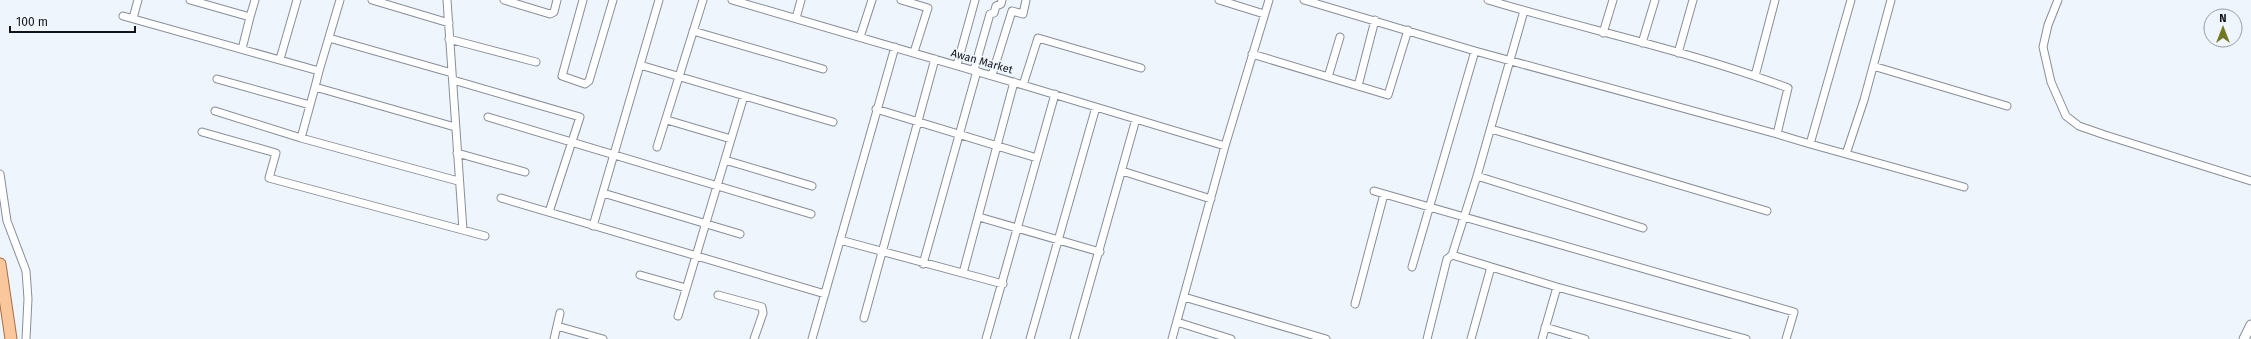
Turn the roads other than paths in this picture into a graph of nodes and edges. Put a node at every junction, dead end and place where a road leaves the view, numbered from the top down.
1 (138, 0) edge
2 (190, 0) edge
3 (255, 0) edge
4 (298, 0) edge
5 (340, 0) edge
6 (372, 0) edge
7 (447, 0) edge
8 (504, 0) edge
9 (557, 0) edge
10 (583, 0) edge
11 (613, 0) edge
12 (659, 0) edge
13 (703, 0) edge
14 (732, 0) edge
15 (801, 0) edge
16 (872, 0) edge
17 (901, 0) edge
18 (975, 0) edge
19 (1002, 0) edge
20 (1026, 0) edge
21 (1219, 0) edge
22 (1269, 0) edge
23 (1304, 0) edge
24 (1488, 0) edge
25 (1613, 0) edge
26 (1655, 0) edge
27 (1693, 0) edge
28 (1775, 0) edge
29 (1851, 0) edge
30 (1891, 0) edge
31 (2058, 0) edge
32 (752, 3) edge
33 (1524, 11) junction
34 (1264, 14) junction
35 (123, 16) dead end
36 (250, 17) junction
37 (133, 18) junction
38 (796, 18) junction
39 (1375, 20) junction
40 (449, 23) junction
41 (1408, 30) junction
42 (694, 31) junction
43 (1603, 32) junction
44 (860, 37) junction
45 (1340, 37) dead end
46 (329, 38) junction
47 (450, 39) junction
48 (1642, 43) junction
49 (895, 47) junction
50 (242, 49) junction
51 (1475, 51) junction
52 (914, 52) junction
53 (1678, 53) junction
54 (1252, 54) junction
55 (935, 58) junction
56 (280, 59) junction
57 (1510, 61) junction
58 (536, 62) dead end
59 (640, 65) junction
60 (957, 65) junction
61 (1873, 66) junction
62 (1141, 68) dead end
63 (823, 69) dead end
64 (319, 71) junction
65 (975, 71) junction
66 (992, 75) junction
67 (453, 76) junction
68 (679, 76) junction
69 (1755, 76) junction
70 (1328, 77) junction
71 (217, 79) dead end
72 (1014, 82) junction
73 (1023, 85) junction
74 (1358, 86) junction
75 (315, 87) junction
76 (1056, 94) junction
77 (744, 96) junction
78 (310, 105) junction
79 (2007, 106) dead end
80 (1096, 107) junction
81 (876, 110) junction
82 (215, 111) dead end
83 (488, 117) dead end
84 (1136, 119) junction
85 (667, 120) junction
86 (916, 121) junction
87 (833, 122) dead end
88 (455, 127) junction
89 (1491, 129) junction
90 (202, 132) dead end
91 (958, 134) junction
92 (1777, 134) junction
93 (301, 138) junction
94 (731, 140) junction
95 (572, 142) junction
96 (1810, 144) junction
97 (996, 145) junction
98 (1225, 146) junction
99 (657, 147) dead end
100 (457, 152) junction
101 (614, 154) junction
102 (1846, 154) junction
103 (1037, 158) junction
104 (725, 160) junction
105 (1122, 171) junction
106 (525, 172) dead end
107 (0, 174) edge
108 (1477, 176) junction
109 (458, 181) junction
110 (2251, 181) edge
111 (718, 185) junction
112 (812, 186) dead end
113 (1964, 187) dead end
114 (1374, 191) dead end
115 (603, 193) junction
116 (1384, 194) junction
117 (501, 198) dead end
118 (1211, 200) junction
119 (1430, 206) junction
120 (1767, 211) dead end
121 (549, 212) junction
122 (811, 214) dead end
123 (979, 217) junction
124 (1465, 217) junction
125 (706, 223) junction
126 (593, 226) junction
127 (1018, 228) junction
128 (1643, 228) dead end
129 (463, 230) junction
130 (740, 234) dead end
131 (485, 236) dead end
132 (840, 240) junction
133 (1059, 241) junction
134 (884, 252) junction
135 (1100, 252) junction
136 (1452, 255) junction
137 (696, 256) junction
138 (0, 264) edge
139 (923, 264) junction
140 (1412, 267) dead end
141 (1491, 267) junction
142 (963, 273) junction
143 (640, 275) dead end
144 (1003, 284) junction
145 (1557, 287) junction
146 (686, 288) junction
147 (825, 294) junction
148 (718, 295) dead end
149 (1184, 297) junction
150 (1355, 304) dead end
151 (560, 313) dead end
152 (678, 316) dead end
153 (864, 318) dead end
154 (1177, 322) junction
155 (2251, 324) edge
156 (557, 326) junction
157 (1546, 327) junction
158 (11, 339) edge
159 (26, 339) edge
160 (554, 339) edge
161 (603, 339) edge
162 (754, 339) edge
163 (812, 339) edge
164 (986, 339) edge
165 (1030, 339) edge
166 (1074, 339) edge
167 (1172, 339) edge
168 (1231, 339) edge
169 (1326, 339) edge
170 (1426, 339) edge
171 (1470, 339) edge
172 (1542, 339) edge
173 (1585, 339) edge
174 (1746, 339) edge
175 (1786, 339) edge
176 (2244, 339) edge

1 - 37 street
2 - 36 street
3 - 36 street
4 - 56 street
5 - 46 street
6 - 40 street
7 - 40 street
8 - 9 street
10 - 11 street
12 - 59 street
13 - 42 street
14 - 32 street, Awan Market
15 - 38 street
16 - 44 street
17 - 52 street
18 - 60 street
19 - 65 street
20 - 66 street
21 - 34 street
22 - 34 street
23 - 39 street
24 - 33 street
25 - 43 street
26 - 48 street
27 - 53 street
28 - 69 street
29 - 96 street
30 - 61 street
31 - 110 street
32 - 38 street, Awan Market
33 - 43 street
33 - 57 street
34 - 54 street
35 - 37 street
36 - 50 street
37 - 50 street
38 - 44 street, Awan Market
39 - 41 street
39 - 74 street
40 - 47 street
41 - 51 street
41 - 74 street
42 - 63 street
42 - 68 street
43 - 48 street
44 - 49 street, Awan Market
45 - 70 street
46 - 64 street
46 - 67 street
47 - 58 street
47 - 67 street
48 - 53 street
49 - 52 street, Awan Market
49 - 81 street
50 - 56 street
51 - 57 street
51 - 119 street
52 - 55 street, Awan Market
53 - 69 street
54 - 70 street
54 - 98 street
55 - 60 street, Awan Market
55 - 86 street
56 - 64 street
57 - 89 street
57 - 92 street
59 - 68 street
59 - 101 street
60 - 65 street, Awan Market
61 - 79 street
61 - 102 street
62 - 73 street
64 - 75 street
65 - 66 street, Awan Market
65 - 91 street
66 - 72 street, Awan Market
67 - 88 street
67 - 95 street
68 - 77 street
68 - 85 street
69 - 92 street
70 - 74 street
71 - 78 street
72 - 73 street, Awan Market
72 - 97 street
73 - 76 street, Awan Market
75 - 78 street
75 - 88 street
76 - 80 street, Awan Market
76 - 103 street
77 - 87 street
77 - 94 street
78 - 93 street
80 - 84 street, Awan Market
80 - 133 street
81 - 86 street
81 - 132 street
82 - 93 street
83 - 95 street
84 - 98 street, Awan Market
84 - 105 street
85 - 94 street
85 - 99 street
86 - 91 street
86 - 134 street
88 - 100 street
89 - 108 street
89 - 120 street
90 - 129 street
91 - 97 street
91 - 139 street
92 - 96 street
93 - 109 street
94 - 104 street
95 - 101 street
95 - 121 street
96 - 102 street
97 - 103 street
97 - 123 street
98 - 118 street
100 - 106 street
100 - 109 street
101 - 111 street
101 - 115 street
102 - 113 street
103 - 127 street
104 - 111 street
104 - 112 street
105 - 118 street
105 - 135 street
107 - 159 street
108 - 124 street
108 - 128 street
109 - 129 street
111 - 122 street
111 - 125 street
114 - 116 street
115 - 125 street
115 - 126 street
116 - 119 street
116 - 150 street
117 - 121 street
118 - 149 street
119 - 124 street
119 - 140 street
121 - 126 street
123 - 127 street
123 - 142 street
124 - 136 street
124 - 175 street
125 - 130 street
125 - 137 street
126 - 137 street
127 - 133 street
127 - 144 street
129 - 131 street
132 - 134 street
132 - 147 street
133 - 135 street
133 - 165 street
134 - 139 street
134 - 153 street
135 - 166 street
136 - 141 street
136 - 170 street
137 - 146 street
137 - 147 street
138 - 158 main road
139 - 142 street
141 - 145 street
141 - 171 street
142 - 144 street
143 - 146 street
144 - 164 street
145 - 157 street
145 - 174 street
146 - 152 street
147 - 163 street
148 - 162 street
149 - 154 street
149 - 169 street
151 - 156 street
154 - 167 street
154 - 168 street
155 - 176 street
156 - 160 street
156 - 161 street
157 - 172 street
157 - 173 street

